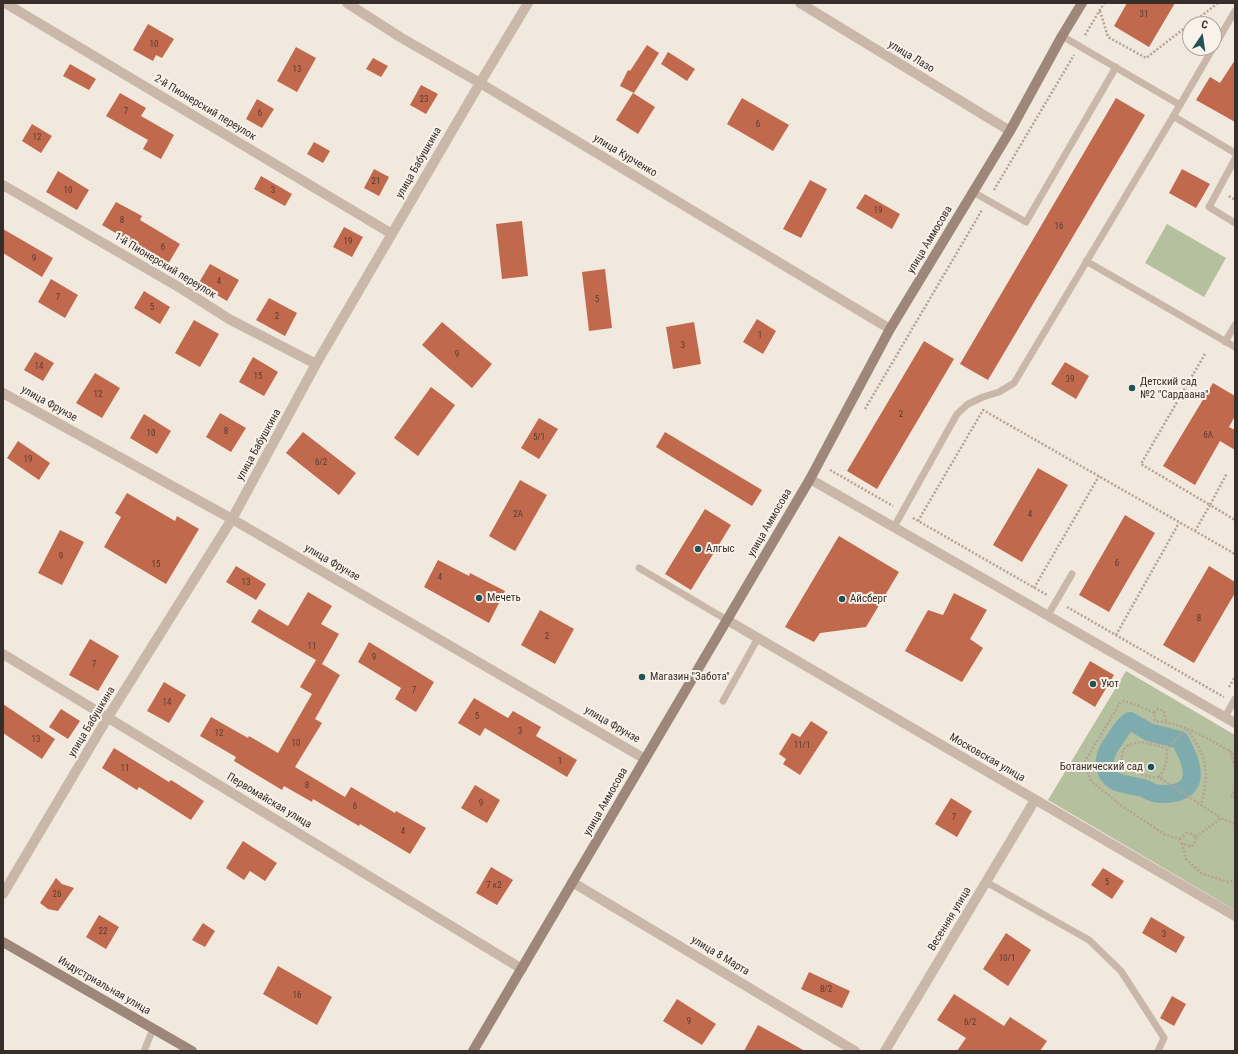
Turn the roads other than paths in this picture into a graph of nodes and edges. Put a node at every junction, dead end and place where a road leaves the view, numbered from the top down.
1 (5, 3) edge
2 (347, 3) edge
3 (528, 3) edge
4 (800, 3) edge
5 (1082, 3) edge
6 (1235, 11) edge
7 (1222, 33) edge
8 (1062, 36) junction
9 (1209, 56) edge
10 (1116, 67) junction
11 (480, 83) junction
12 (1180, 105) junction
13 (1173, 116) junction
14 (1010, 131) junction
15 (1235, 153) edge
16 (1235, 159) edge
17 (3, 185) edge
18 (973, 192) junction
19 (1235, 223) edge
20 (392, 234) junction
21 (1086, 261) junction
22 (1235, 325) edge
23 (890, 329) junction
24 (1225, 342) junction
25 (1235, 347) edge
26 (316, 364) junction
27 (3, 393) edge
28 (810, 479) junction
29 (232, 519) junction
30 (894, 527) junction
31 (639, 568) dead end
32 (1072, 574) dead end
33 (1048, 615) junction
34 (727, 620) junction
35 (758, 638) junction
36 (3, 654) edge
37 (1235, 699) edge
38 (723, 701) dead end
39 (1226, 717) junction
40 (108, 718) junction
41 (1235, 723) edge
42 (645, 758) junction
43 (1035, 800) junction
44 (572, 882) junction
45 (986, 882) junction
46 (3, 894) edge
47 (1235, 916) edge
48 (3, 942) edge
49 (522, 969) junction
50 (153, 1029) junction
51 (144, 1051) edge
52 (192, 1051) edge
53 (473, 1051) edge
54 (855, 1051) edge
55 (885, 1051) edge
56 (1158, 1051) edge

1 - 20 street, 2-й Пионерский переулок
2 - 11 street, улица Курченко
3 - 11 street, улица Бабушкина
4 - 14 street, улица Лазо
5 - 8 main road, улица Аммосова
6 - 7 lane
8 - 10 lane
8 - 14 main road, улица Аммосова
9 - 12 lane
10 - 12 lane
10 - 18 lane
11 - 20 street, улица Бабушкина
11 - 23 street, улица Курченко
12 - 13 lane
13 - 15 lane
13 - 21 lane
14 - 18 main road, улица Аммосова
16 - 19 lane
17 - 26 street, 1-й Пионерский переулок
18 - 23 main road, улица Аммосова
20 - 26 street, улица Бабушкина
21 - 24 lane
21 - 30 lane
22 - 24 lane
23 - 28 main road, улица Аммосова
24 - 25 lane
26 - 29 street, улица Бабушкина
27 - 29 street, улица Фрунзе
28 - 30 street
28 - 34 main road, улица Аммосова
29 - 40 street, улица Бабушкина
29 - 42 street, улица Фрунзе
30 - 33 street
31 - 34 lane
32 - 33 lane
33 - 39 street
34 - 35 street, Московская улица
34 - 42 main road, улица Аммосова
35 - 38 lane
35 - 43 street, Московская улица
36 - 40 street, Первомайская улица
37 - 39 lane
39 - 41 street
40 - 46 street, улица Бабушкина
40 - 49 street, Первомайская улица
42 - 44 main road, улица Аммосова
43 - 45 street, Весенняя улица
43 - 47 street, Московская улица
44 - 49 main road, улица Аммосова
44 - 54 street, улица 8 Марта
45 - 55 street, Весенняя улица
45 - 56 lane
48 - 50 main road, Индустриальная улица
49 - 53 main road, улица Аммосова
50 - 51 lane
50 - 52 main road, Индустриальная улица

